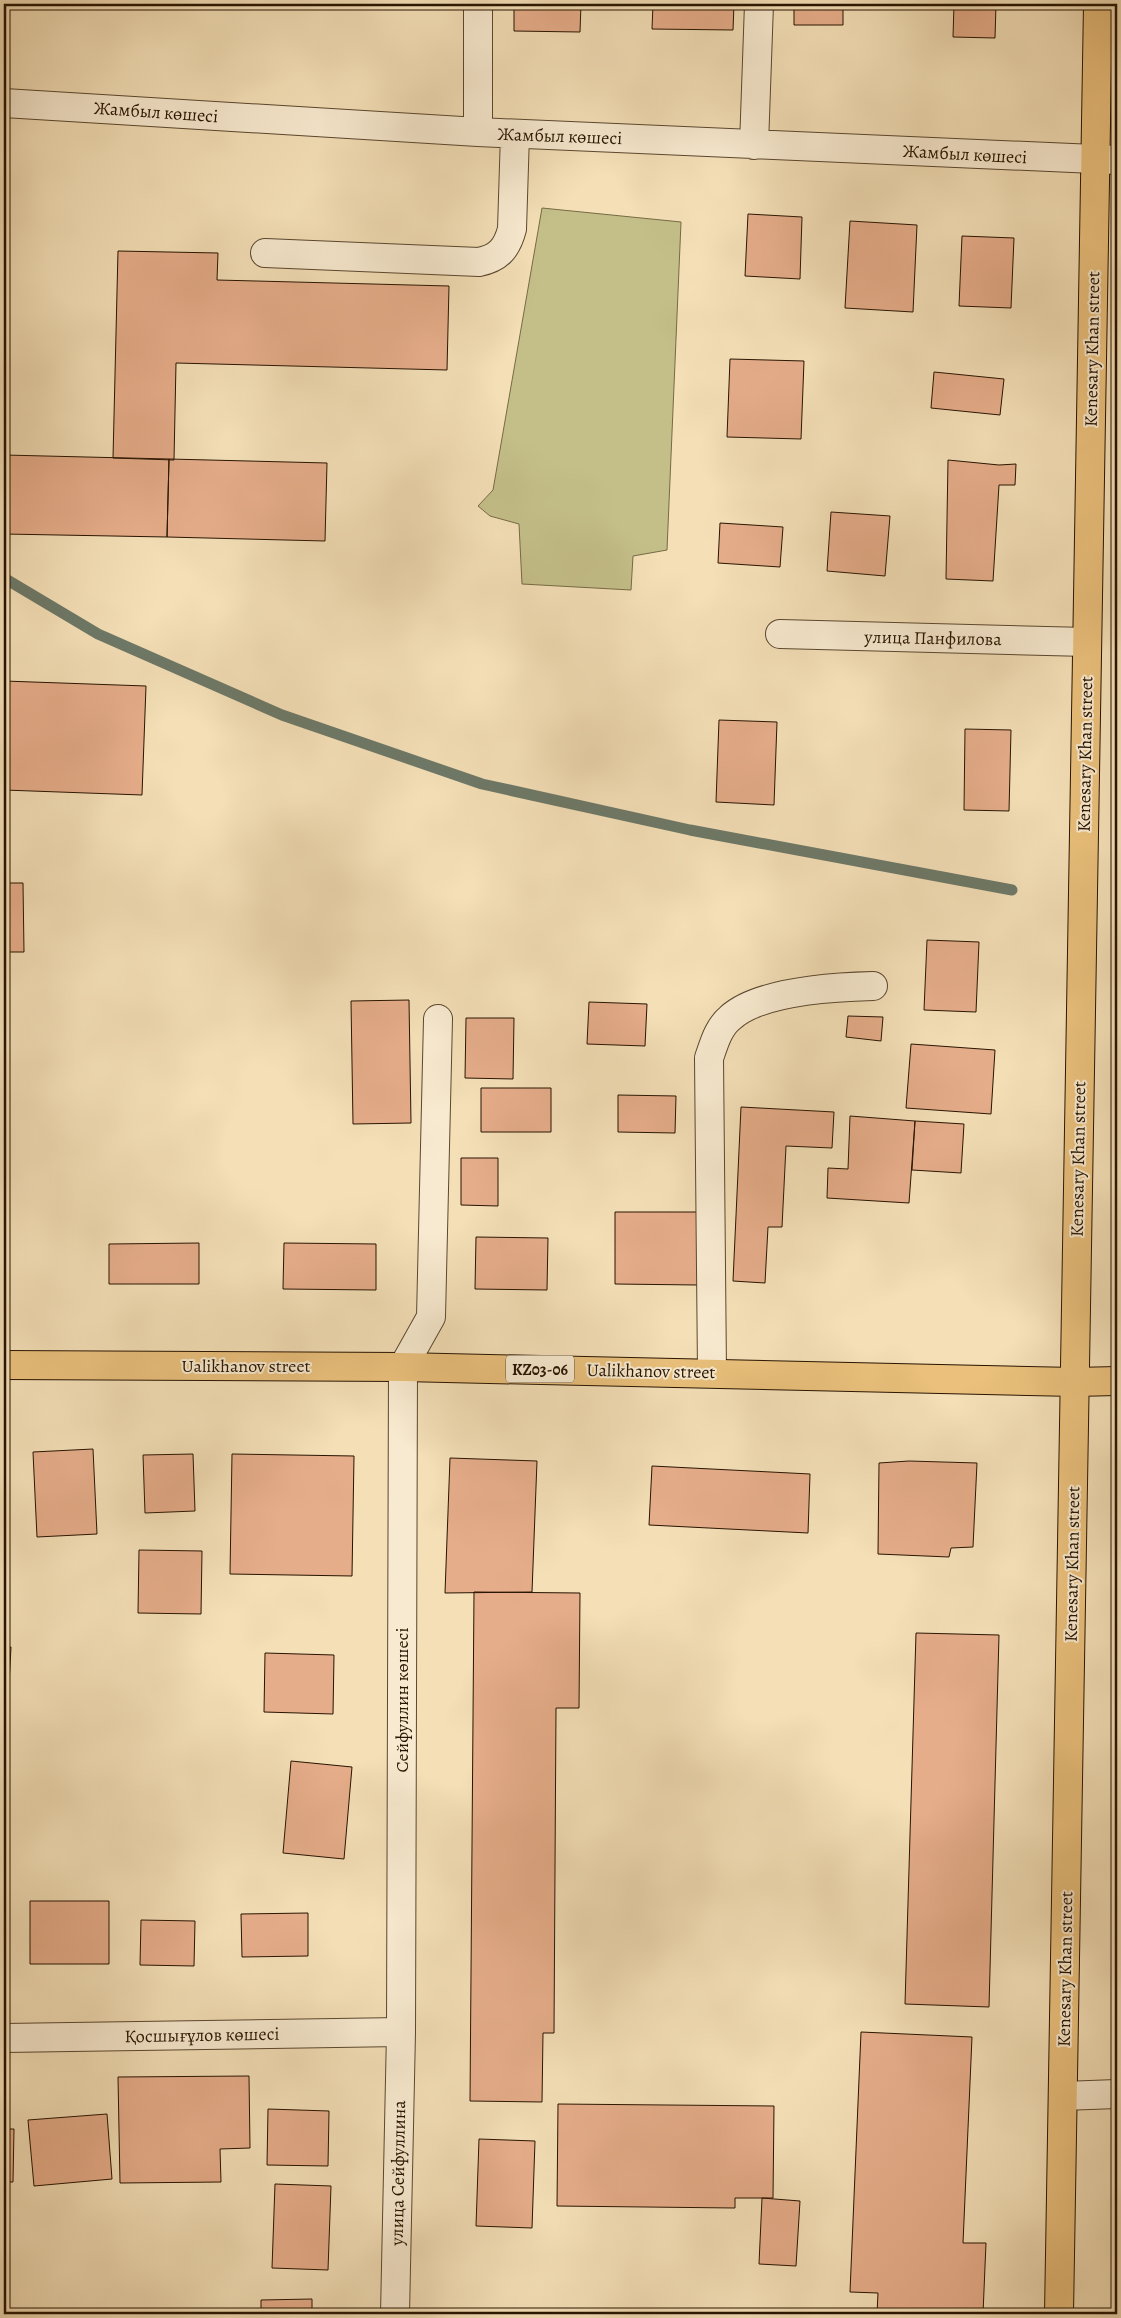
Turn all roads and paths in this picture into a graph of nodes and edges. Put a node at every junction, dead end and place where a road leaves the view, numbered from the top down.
1 (478, 4) edge
2 (759, 4) edge
3 (1098, 4) edge
4 (4, 103) edge
5 (478, 132) junction
6 (515, 134) junction
7 (754, 145) junction
8 (1106, 160) edge
9 (265, 253) dead end
10 (780, 634) dead end
11 (1087, 642) junction
12 (873, 986) dead end
13 (438, 1018) dead end
14 (4, 1365) edge
15 (403, 1367) junction
16 (712, 1372) junction
17 (1117, 1381) edge
18 (1075, 1382) junction
19 (401, 2032) junction
20 (4, 2038) edge
21 (1117, 2094) edge
22 (1063, 2096) junction
23 (396, 2314) edge
24 (1059, 2314) edge

1 - 5 street
2 - 7 street
3 - 8 main road, Kenesary Khan street
4 - 5 street, Жамбыл көшесі
5 - 6 street, Жамбыл көшесі
6 - 7 street, Жамбыл көшесі
6 - 9 street
7 - 8 street, Жамбыл көшесі
8 - 11 main road, Kenesary Khan street
10 - 11 street, улица Панфилова
11 - 18 main road, Kenesary Khan street
12 - 16 street
13 - 15 street
14 - 15 main road, Ualikhanov street / KZ03-06
15 - 16 main road, Ualikhanov street / KZ03-06
15 - 19 street, Сейфуллин көшесі
16 - 18 main road, Ualikhanov street / KZ03-06
17 - 18 main road, Ualikhanov street / KZ03-06
18 - 22 main road, Kenesary Khan street
19 - 20 street, Қосшығұлов көшесі
19 - 23 street, улица Сейфуллина
21 - 22 street
22 - 24 main road, Kenesary Khan street

